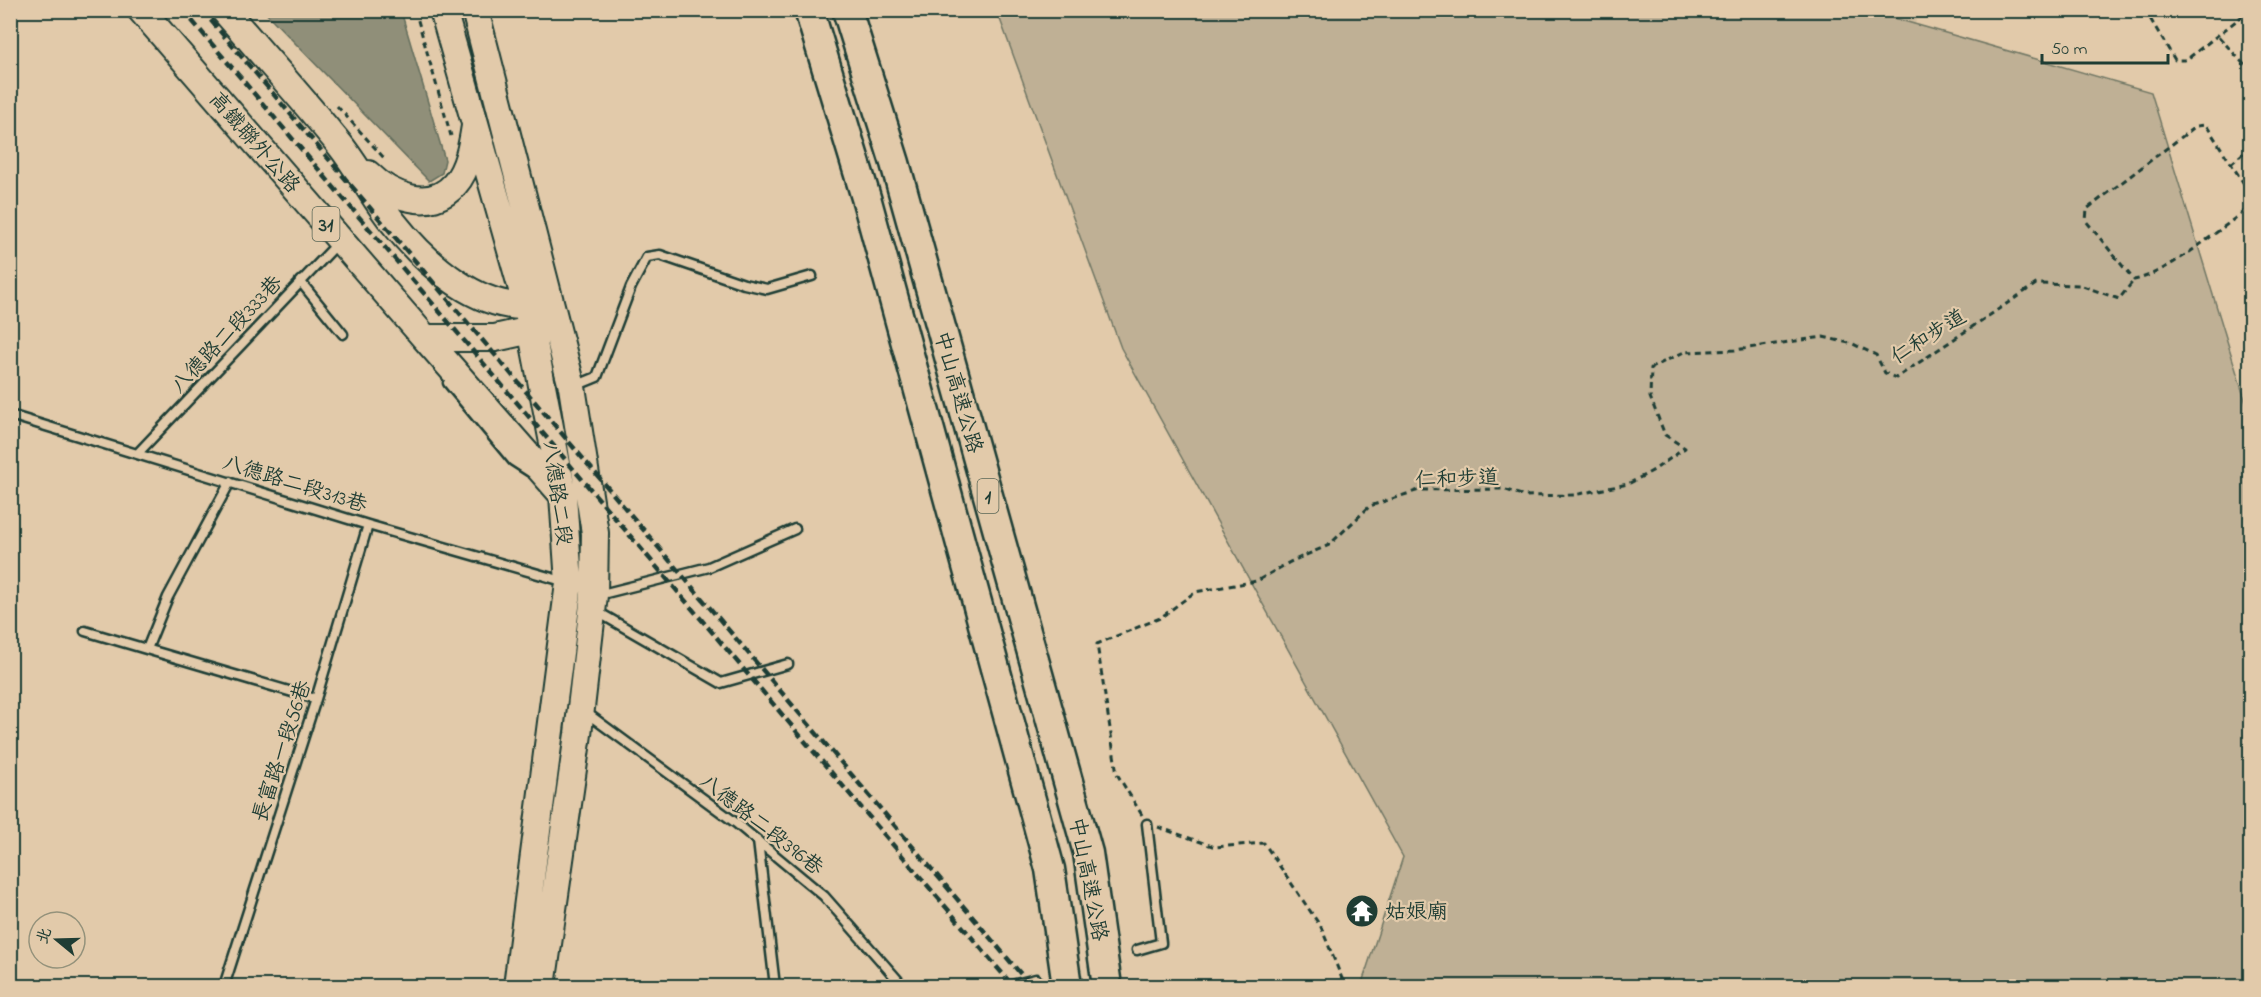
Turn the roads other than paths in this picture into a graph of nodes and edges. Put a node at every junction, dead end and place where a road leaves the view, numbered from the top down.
1 (141, 10) edge
2 (224, 10) edge
3 (443, 10) edge
4 (476, 10) edge
5 (808, 10) edge
6 (848, 10) edge
7 (476, 120) junction
8 (341, 147) junction
9 (337, 243) junction
10 (812, 276) dead end
11 (300, 281) junction
12 (379, 300) dead end
13 (540, 316) junction
14 (343, 334) dead end
15 (425, 338) junction
16 (438, 372) dead end
17 (572, 387) junction
18 (10, 415) edge
19 (138, 453) junction
20 (231, 482) junction
21 (563, 495) junction
22 (368, 525) junction
23 (795, 529) dead end
24 (569, 583) junction
25 (593, 602) junction
26 (85, 631) dead end
27 (147, 649) junction
28 (788, 664) dead end
29 (316, 699) junction
30 (581, 709) junction
31 (1147, 824) road end
32 (758, 841) junction
33 (1137, 950) dead end
34 (1036, 979) dead end
35 (224, 987) edge
36 (517, 987) edge
37 (542, 987) edge
38 (775, 987) edge
39 (903, 987) edge
40 (1008, 987) edge
41 (1067, 987) edge
42 (1107, 987) edge

1 - 9 main road, 高鐵聯外公路 / 31
2 - 8 main road
3 - 7 main road, 八德路二段
4 - 13 main road, 八德路二段
5 - 41 highway, 中山高速公路 / 1
6 - 42 highway, 中山高速公路 / 1
7 - 8 main road
7 - 13 main road, 八德路二段
8 - 13 main road
9 - 11 lane, 八德路二段333巷
9 - 12 lane
9 - 15 main road, 高鐵聯外公路 / 31
10 - 17 lane
11 - 14 lane
11 - 19 lane, 八德路二段333巷
13 - 15 main road
13 - 17 main road, 八德路二段
13 - 21 main road, 八德路二段
15 - 21 main road, 31
16 - 21 lane
17 - 25 main road, 八德路二段
18 - 19 lane, 八德路二段313巷
19 - 20 lane, 八德路二段313巷
20 - 22 lane, 八德路二段313巷
20 - 27 lane
21 - 24 main road, 八德路二段
22 - 24 lane, 八德路二段313巷
22 - 29 lane, 長富路一段56巷
23 - 25 lane
24 - 36 main road, 八德路二段
25 - 28 lane
25 - 30 main road, 八德路二段
26 - 27 lane
27 - 29 lane
29 - 35 lane, 長富路一段56巷
30 - 32 lane, 八德路二段396巷
30 - 37 main road, 八德路二段
31 - 33 lane
32 - 38 lane
32 - 39 lane, 八德路二段396巷
34 - 40 lane

